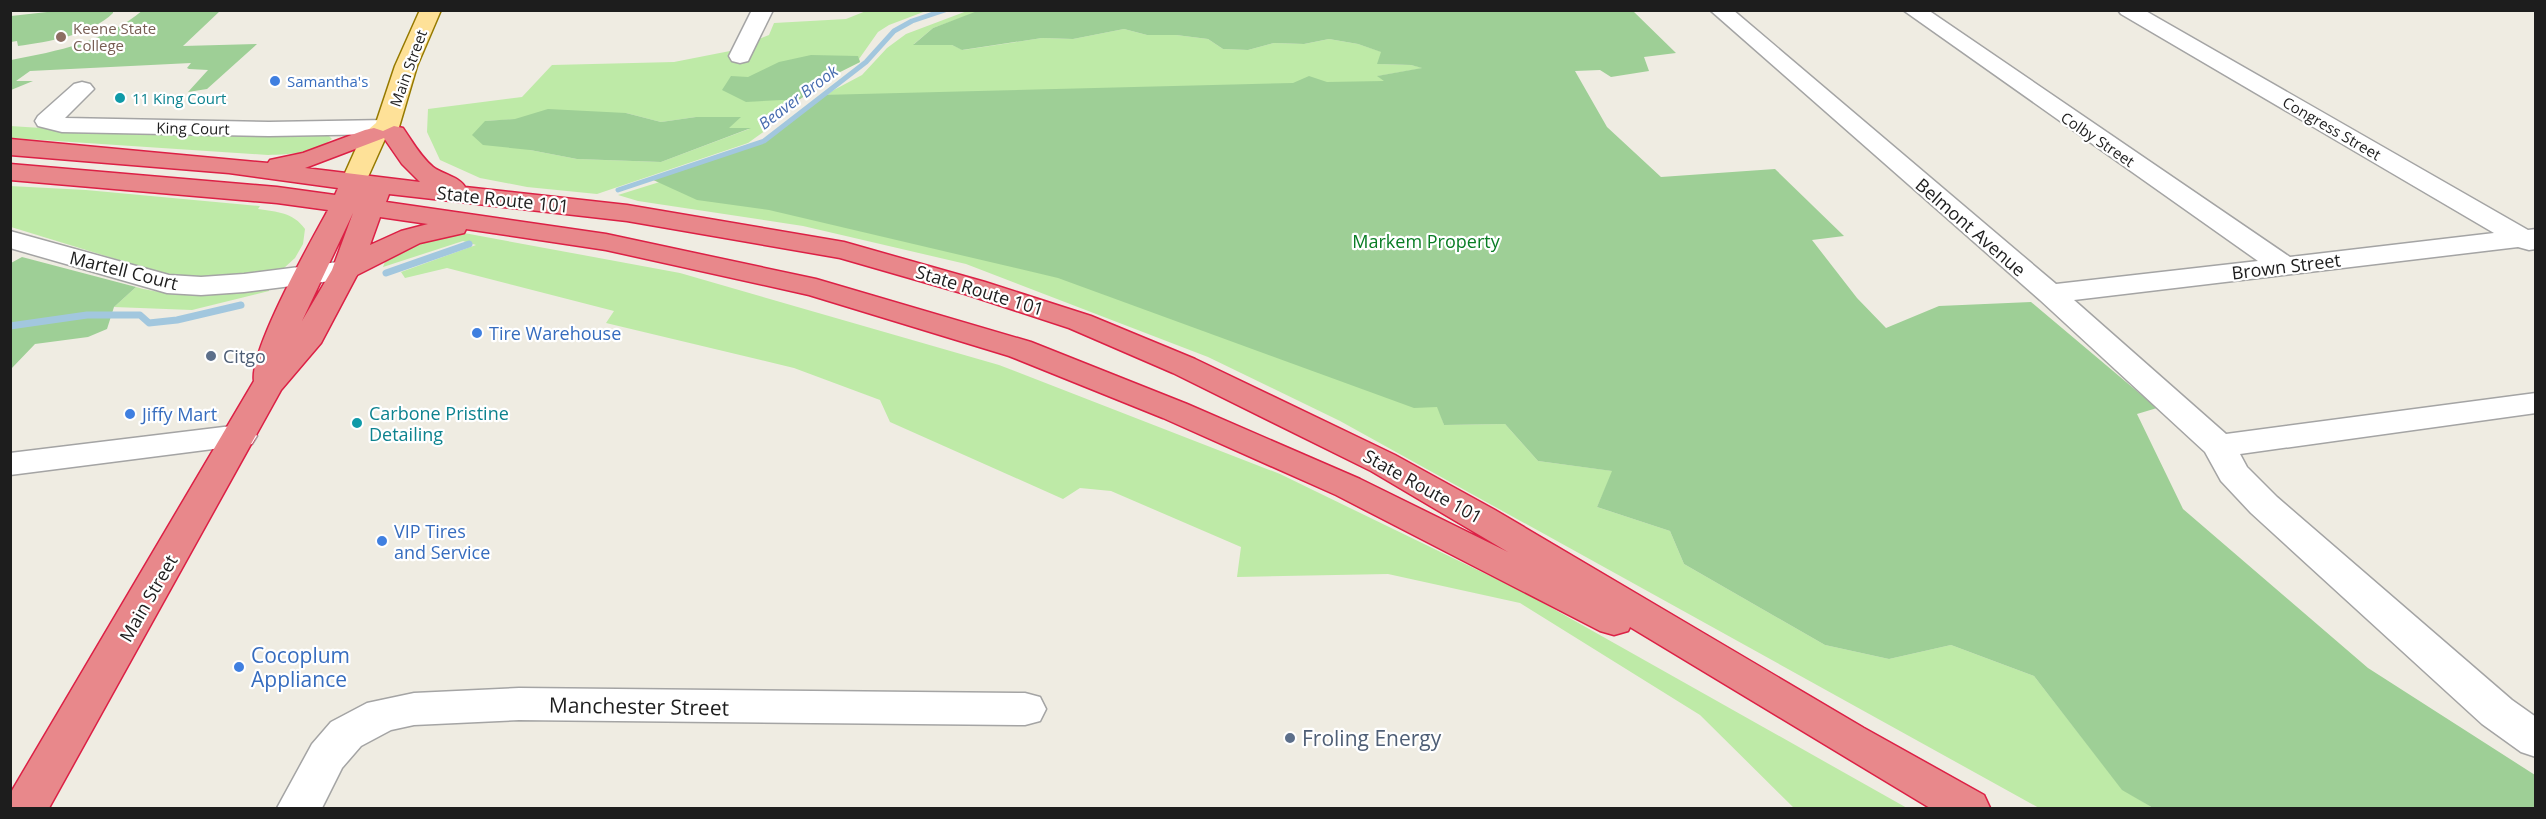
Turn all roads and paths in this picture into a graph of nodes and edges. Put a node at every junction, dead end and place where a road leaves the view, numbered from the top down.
1 (431, 10) edge
2 (763, 10) edge
3 (1720, 10) edge
4 (1913, 10) edge
5 (2128, 10) edge
6 (740, 56) dead end
7 (82, 89) dead end
8 (385, 132) junction
9 (10, 147) edge
10 (229, 165) junction
11 (10, 172) edge
12 (363, 194) junction
13 (507, 213) junction
14 (10, 239) edge
15 (2531, 240) edge
16 (2284, 266) junction
17 (346, 270) junction
18 (307, 276) junction
19 (2050, 294) junction
20 (267, 386) junction
21 (2535, 403) edge
22 (240, 436) junction
23 (2219, 446) junction
24 (10, 464) edge
25 (1025, 709) dead end
26 (1848, 740) junction
27 (2535, 740) edge
28 (26, 808) edge
29 (299, 808) edge
30 (1968, 808) edge

1 - 8 main road, Main Street
2 - 6 street
3 - 19 street, Belmont Avenue
4 - 16 street, Colby Street
5 - 15 street, Congress Street
7 - 8 street, King Court
8 - 10 highway
8 - 12 main road, Main Street
8 - 13 highway
9 - 10 highway, State Route 101
10 - 12 highway, State Route 101
11 - 12 highway, State Route 101
12 - 13 highway, State Route 101
12 - 17 highway, Main Street
12 - 18 highway, Main Street
13 - 17 highway
13 - 26 highway, State Route 101
13 - 26 highway, State Route 101
14 - 18 street, Martell Court
15 - 16 street, Brown Street
16 - 19 street, Brown Street
17 - 18 street, Martell Court
17 - 20 highway, Main Street
18 - 20 highway, Main Street
19 - 23 street, Belmont Avenue
20 - 22 highway, Main Street
21 - 23 street
22 - 24 street
22 - 28 highway, Main Street
23 - 27 street, Belmont Avenue
25 - 29 street, Manchester Street
26 - 30 highway, State Route 101

